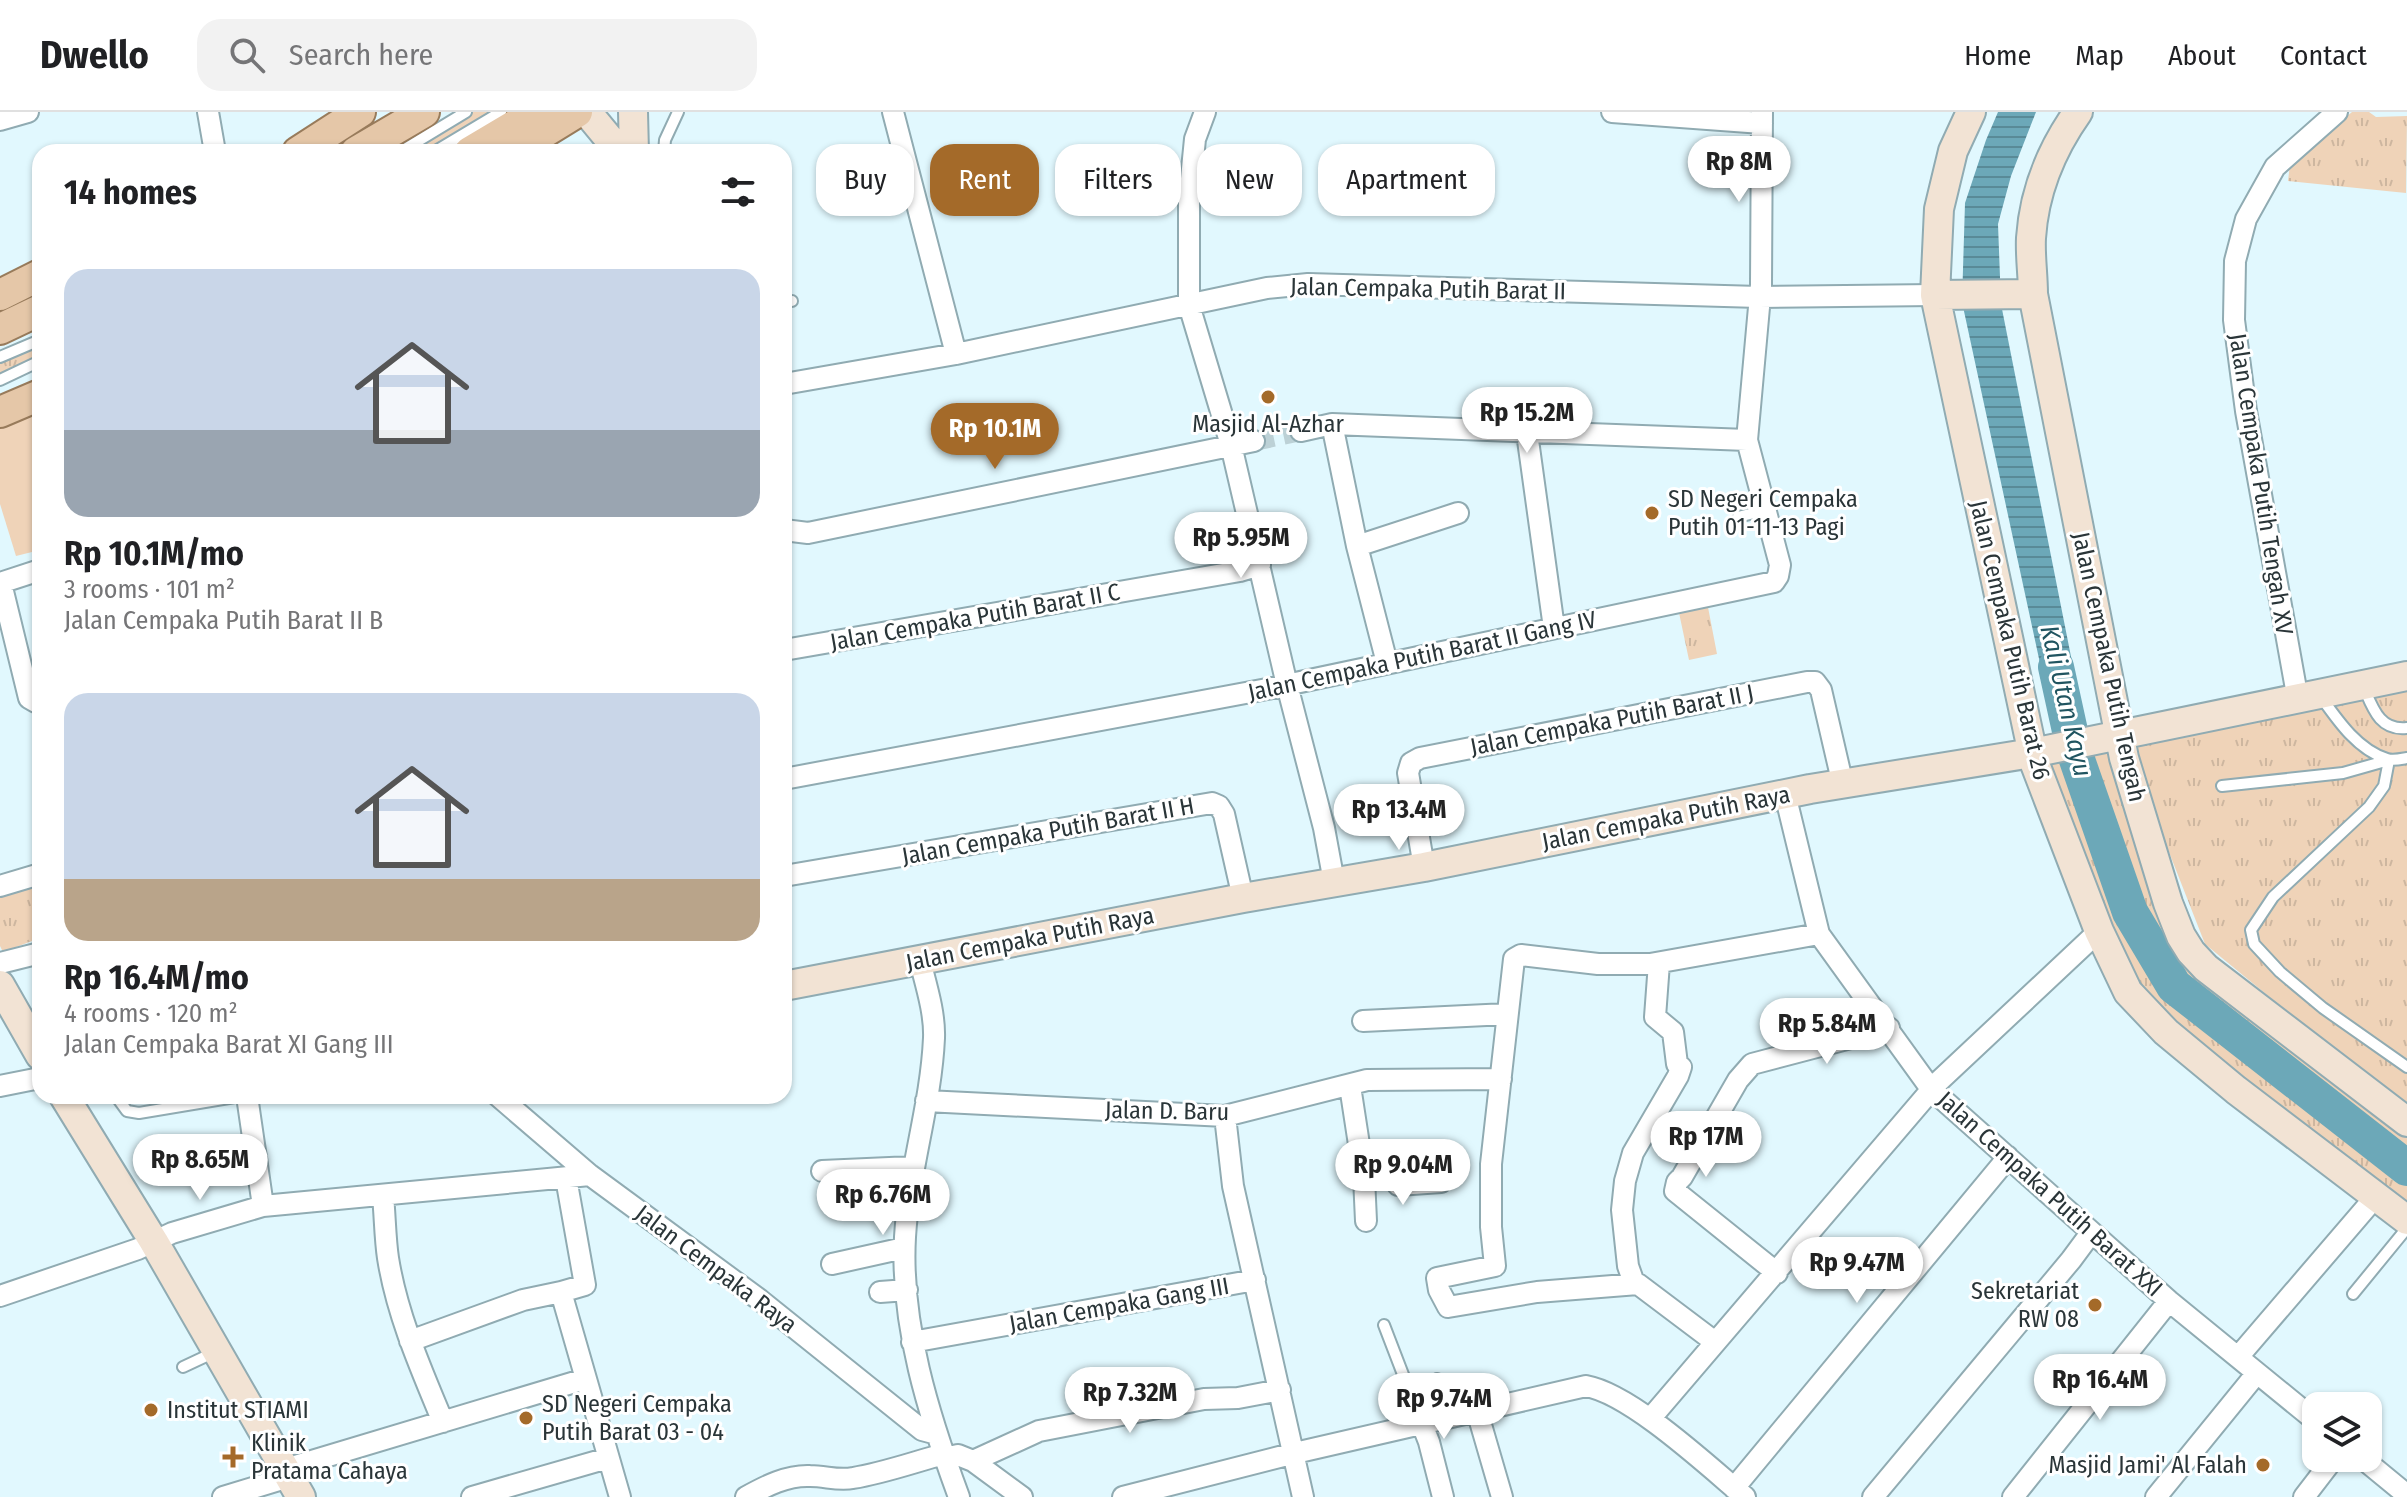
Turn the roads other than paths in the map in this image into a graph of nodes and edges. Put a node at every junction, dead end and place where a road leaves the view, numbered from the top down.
1 (28, 112) edge
2 (208, 112) edge
3 (424, 112) edge
4 (466, 112) edge
5 (501, 112) edge
6 (537, 112) edge
7 (577, 112) edge
8 (587, 112) edge
9 (633, 112) edge
10 (678, 112) edge
11 (893, 112) edge
12 (1205, 112) edge
13 (1612, 112) edge
14 (1971, 112) edge
15 (2078, 112) edge
16 (2337, 112) edge
17 (343, 117) edge
18 (1762, 118) edge
19 (0, 120) edge
20 (214, 144) edge
21 (308, 144) edge
22 (370, 144) edge
23 (413, 144) edge
24 (447, 144) edge
25 (483, 144) edge
26 (525, 144) edge
27 (613, 144) edge
28 (634, 144) edge
29 (665, 144) edge
30 (32, 279) edge
31 (2033, 294) junction
32 (0, 295) edge
33 (1941, 295) junction
34 (1759, 297) junction
35 (1189, 305) junction
36 (32, 314) edge
37 (0, 329) edge
38 (32, 343) edge
39 (956, 354) junction
40 (0, 357) edge
41 (32, 365) edge
42 (32, 378) edge
43 (0, 380) edge
44 (792, 383) edge
45 (0, 392) edge
46 (32, 398) edge
47 (0, 412) edge
48 (1332, 424) junction
49 (1301, 431) tunnel mouth
50 (1527, 433) junction
51 (1747, 440) junction
52 (1254, 441) tunnel mouth
53 (1231, 445) junction
54 (1766, 510) junction
55 (1458, 513) dead end
56 (1738, 517) dead end
57 (792, 531) edge
58 (1357, 546) junction
59 (1260, 565) junction
60 (32, 573) edge
61 (0, 583) edge
62 (1554, 628) junction
63 (792, 649) edge
64 (1387, 663) junction
65 (2407, 676) edge
66 (1287, 685) junction
67 (2363, 686) junction
68 (2309, 697) junction
69 (32, 700) edge
70 (2407, 728) edge
71 (2109, 736) junction
72 (2037, 752) junction
73 (2407, 758) edge
74 (2389, 760) junction
75 (792, 778) edge
76 (1843, 785) junction
77 (2222, 786) dead end
78 (1785, 794) junction
79 (1424, 867) junction
80 (792, 875) edge
81 (32, 876) edge
82 (1334, 882) junction
83 (0, 886) edge
84 (1243, 898) junction
85 (2099, 931) junction
86 (1819, 934) junction
87 (32, 955) edge
88 (920, 961) junction
89 (0, 963) edge
90 (1659, 963) junction
91 (0, 985) edge
92 (792, 985) edge
93 (1507, 1014) junction
94 (1363, 1021) dead end
95 (1889, 1028) junction
96 (32, 1035) edge
97 (2407, 1067) edge
98 (1501, 1079) junction
99 (32, 1080) edge
100 (0, 1086) edge
101 (1350, 1086) junction
102 (1931, 1089) junction
103 (926, 1101) junction
104 (69, 1104) edge
105 (122, 1104) edge
106 (195, 1104) edge
107 (245, 1104) edge
108 (507, 1104) edge
109 (1225, 1116) junction
110 (2407, 1122) edge
111 (2007, 1156) junction
112 (912, 1167) junction
113 (822, 1171) dead end
114 (590, 1175) junction
115 (1364, 1177) junction
116 (566, 1178) junction
117 (1441, 1182) dead end
118 (2377, 1195) junction
119 (383, 1196) junction
120 (263, 1206) junction
121 (2407, 1220) edge
122 (1366, 1221) dead end
123 (2407, 1228) edge
124 (2091, 1233) junction
125 (154, 1242) junction
126 (904, 1248) junction
127 (832, 1264) dead end
128 (1777, 1273) junction
129 (1255, 1280) junction
130 (1636, 1283) junction
131 (907, 1290) junction
132 (561, 1292) junction
133 (880, 1292) dead end
134 (2353, 1294) dead end
135 (0, 1296) edge
136 (2169, 1301) junction
137 (1384, 1325) dead end
138 (410, 1341) junction
139 (912, 1342) junction
140 (1715, 1342) junction
141 (217, 1351) junction
142 (2238, 1357) junction
143 (183, 1367) dead end
144 (2257, 1373) junction
145 (585, 1379) junction
146 (1437, 1379) dead end
147 (1280, 1390) junction
148 (2302, 1410) edge
149 (1477, 1411) junction
150 (1449, 1418) junction
151 (1650, 1419) junction
152 (443, 1422) junction
153 (1422, 1424) junction
154 (937, 1434) junction
155 (1295, 1453) junction
156 (944, 1456) junction
157 (608, 1458) junction
158 (973, 1461) junction
159 (2323, 1472) edge
160 (2379, 1472) edge
161 (292, 1481) edge
162 (1742, 1495) edge
163 (2407, 1495) edge
164 (223, 1497) edge
165 (472, 1497) edge
166 (620, 1497) edge
167 (746, 1497) edge
168 (959, 1497) edge
169 (1022, 1497) edge
170 (1123, 1497) edge
171 (1303, 1497) edge
172 (1443, 1497) edge
173 (1502, 1497) edge
174 (1873, 1497) edge
175 (2013, 1497) edge
176 (2156, 1497) edge
177 (2304, 1497) edge

1 - 19 street
2 - 20 street
3 - 22 main road
4 - 23 lane
5 - 24 lane
6 - 25 main road
7 - 26 main road
8 - 27 street
9 - 28 street
10 - 29 lane
11 - 39 street
12 - 35 street
13 - 18 street
14 - 33 street, Jalan Cempaka Putih Barat 26
15 - 31 street, Jalan Cempaka Putih Tengah
16 - 68 street, Jalan Cempaka Putih Tengah XV
17 - 21 main road
18 - 34 street, Jalan Cempaka Putih Barat II Gang IV
30 - 32 main road
31 - 33 street, Jalan Cempaka Putih Barat II
31 - 71 street, Jalan Cempaka Putih Tengah
33 - 34 street, Jalan Cempaka Putih Barat II
33 - 72 street, Jalan Cempaka Putih Barat 26
34 - 35 street, Jalan Cempaka Putih Barat II
34 - 51 street, Jalan Cempaka Putih Barat II Gang IV
35 - 39 street, Jalan Cempaka Putih Barat II
35 - 53 street
36 - 37 main road
38 - 40 lane
39 - 44 street, Jalan Cempaka Putih Barat II
41 - 43 lane
42 - 45 main road
46 - 47 main road
48 - 49 street
48 - 50 street
48 - 58 street
50 - 51 street
50 - 62 street
51 - 54 street, Jalan Cempaka Putih Barat II Gang IV
52 - 53 street
53 - 57 street
53 - 59 street
54 - 56 lane
54 - 62 street, Jalan Cempaka Putih Barat II Gang IV
55 - 58 street
58 - 64 street
59 - 63 street, Jalan Cempaka Putih Barat II C
59 - 66 street
60 - 61 street
61 - 69 street
62 - 64 street, Jalan Cempaka Putih Barat II Gang IV
64 - 66 street, Jalan Cempaka Putih Barat II Gang IV
65 - 67 street, Jalan Cempaka Putih Raya
66 - 75 street, Jalan Cempaka Putih Barat II Gang IV
66 - 82 street
67 - 68 street, Jalan Cempaka Putih Raya
67 - 70 lane
68 - 71 street, Jalan Cempaka Putih Raya
68 - 74 lane
71 - 72 street, Jalan Cempaka Putih Raya
71 - 110 street, Jalan Cempaka Putih Tengah
72 - 76 street, Jalan Cempaka Putih Raya
72 - 85 street, Jalan Cempaka Putih Barat 26
73 - 74 lane
74 - 77 lane
74 - 97 lane
76 - 78 street, Jalan Cempaka Putih Raya
76 - 79 street, Jalan Cempaka Putih Barat II J
78 - 79 street, Jalan Cempaka Putih Raya
78 - 86 street, Jalan Cempaka Putih Barat XXI
79 - 82 street, Jalan Cempaka Putih Raya
80 - 84 street, Jalan Cempaka Putih Barat II H
81 - 83 street
82 - 84 street, Jalan Cempaka Putih Raya
84 - 88 street, Jalan Cempaka Putih Raya
85 - 102 street
85 - 118 street, Jalan Cempaka Putih Barat 26
86 - 90 street
86 - 95 street, Jalan Cempaka Putih Barat XXI
87 - 89 street
88 - 92 street, Jalan Cempaka Putih Raya
88 - 103 street
90 - 93 street
90 - 130 street
91 - 96 street
93 - 94 street
93 - 98 street
95 - 102 street, Jalan Cempaka Putih Barat XXI
95 - 128 street
98 - 101 street, Jalan D. Baru
98 - 130 street
99 - 100 street
101 - 109 street, Jalan D. Baru
101 - 115 street
102 - 111 street, Jalan Cempaka Putih Barat XXI
102 - 128 street
103 - 109 street, Jalan D. Baru
103 - 112 street
104 - 125 street
105 - 106 lane
107 - 120 street
108 - 114 street, Jalan Cempaka Raya
109 - 129 street, Jalan Cempaka Gang III
111 - 124 street, Jalan Cempaka Putih Barat XXI
111 - 162 street
112 - 113 street
112 - 126 street
114 - 116 street
114 - 154 street, Jalan Cempaka Raya
115 - 117 street
115 - 122 street
116 - 119 street
116 - 132 street
118 - 121 street, Jalan Cempaka Putih Barat 26
118 - 142 street
119 - 120 street
119 - 138 street
120 - 125 street
123 - 134 lane
124 - 136 street, Jalan Cempaka Putih Barat XXI
124 - 174 street
125 - 135 street
125 - 141 street
126 - 127 street
126 - 131 street
128 - 140 street
129 - 139 street, Jalan Cempaka Gang III
129 - 147 street
130 - 140 street
131 - 133 street
131 - 139 street
132 - 138 street
132 - 145 street
136 - 142 street, Jalan Cempaka Putih Barat XXI
136 - 175 street
137 - 153 lane
138 - 152 street
139 - 154 street
140 - 151 street
141 - 143 lane
141 - 161 street
142 - 144 street, Jalan Cempaka Putih Barat XXI
144 - 148 street, Jalan Cempaka Putih Barat XXI
144 - 176 street
145 - 152 street
145 - 157 street
146 - 150 lane
147 - 155 street
147 - 158 street
149 - 150 street
149 - 151 street
149 - 173 street
150 - 153 street
151 - 162 street
152 - 161 street
153 - 155 street
153 - 172 street
154 - 156 street
155 - 170 street
155 - 171 street
156 - 158 street
156 - 167 street
156 - 168 street
157 - 165 street
157 - 166 street
158 - 169 street
159 - 177 street
160 - 163 street
161 - 164 street

